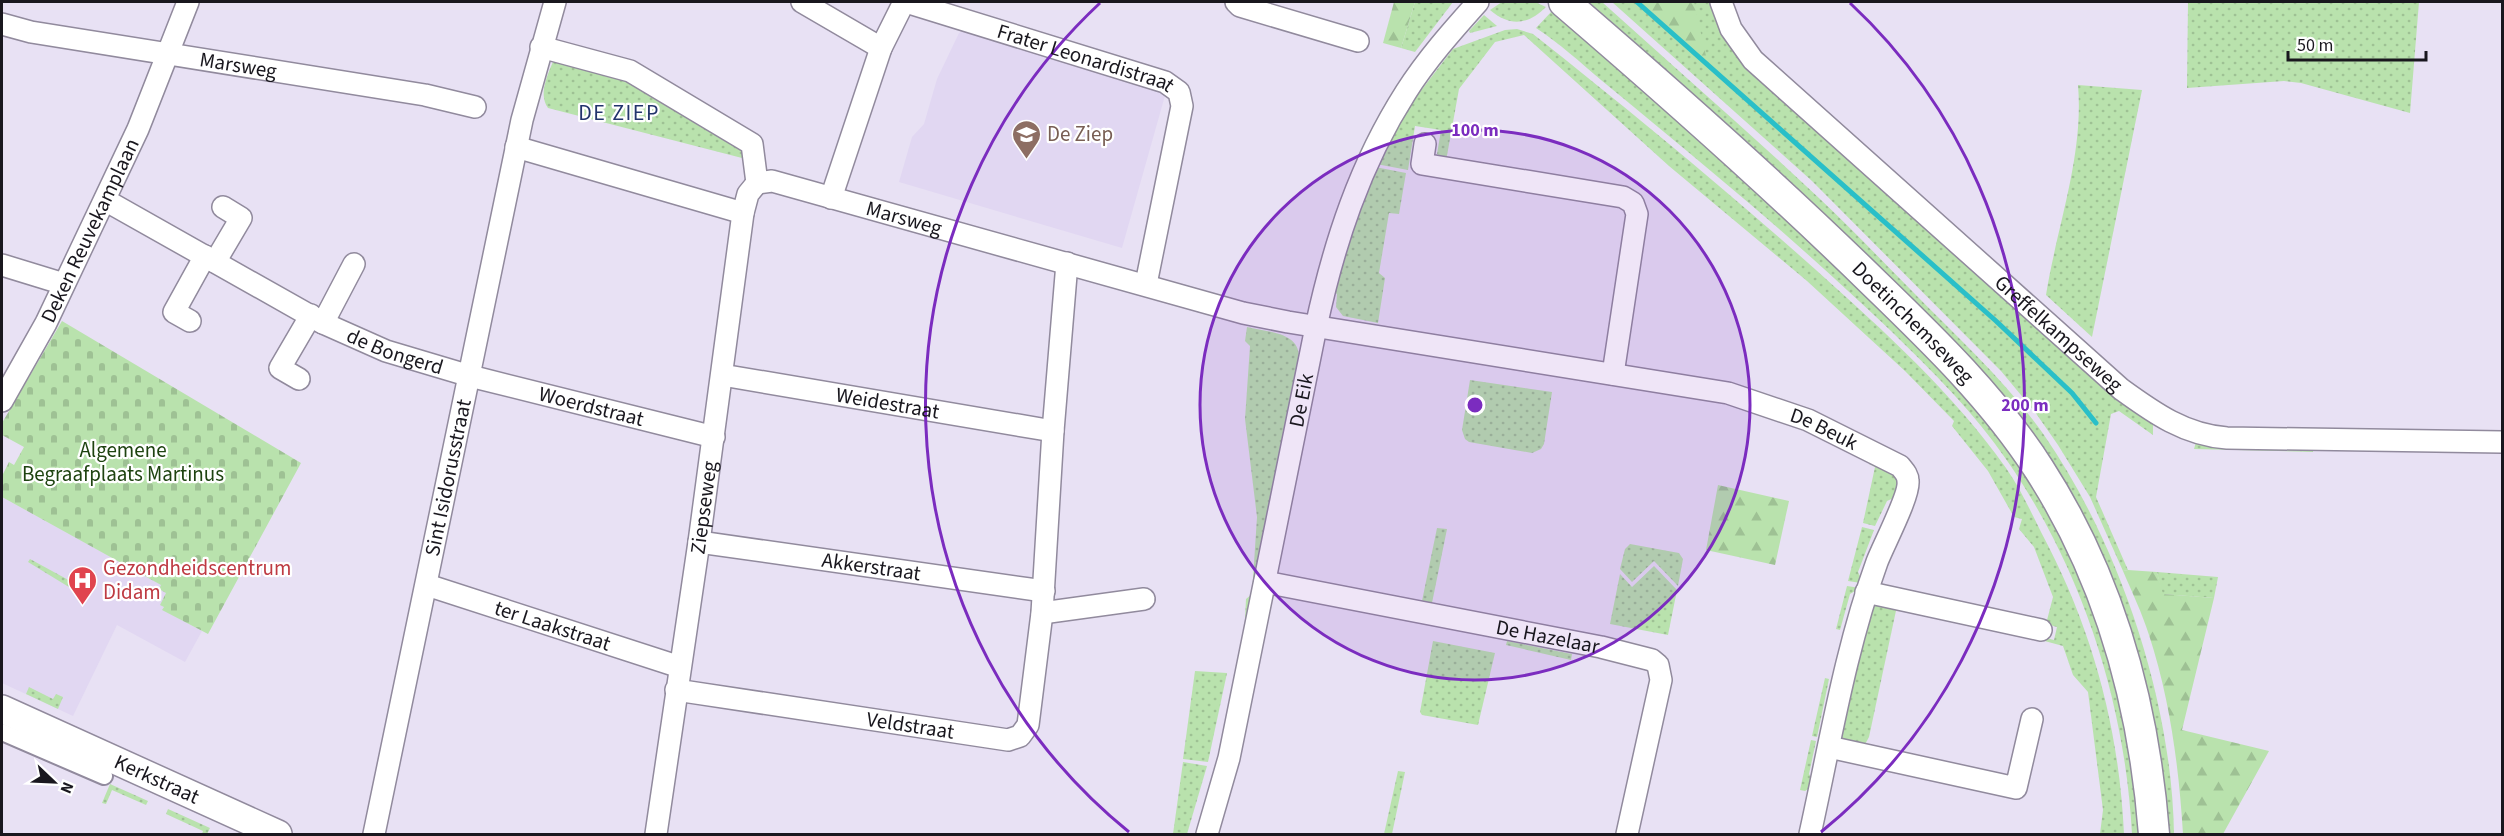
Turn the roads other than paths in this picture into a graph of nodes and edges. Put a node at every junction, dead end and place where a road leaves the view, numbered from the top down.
1 (188, 2) edge
2 (555, 2) edge
3 (802, 2) edge
4 (905, 2) edge
5 (1236, 2) edge
6 (1478, 2) edge
7 (1564, 2) edge
8 (1720, 2) edge
9 (1281, 10) edge
10 (2, 24) edge
11 (1358, 41) dead end
12 (541, 47) junction
13 (881, 48) junction
14 (167, 54) junction
15 (475, 107) dead end
16 (1425, 144) dead end
17 (516, 147) junction
18 (757, 183) junction
19 (831, 198) junction
20 (105, 200) junction
21 (223, 207) dead end
22 (743, 213) junction
23 (210, 259) junction
24 (1067, 263) junction
25 (354, 264) dead end
26 (2, 266) edge
27 (64, 284) junction
28 (1146, 284) junction
29 (317, 319) junction
30 (190, 321) dead end
31 (1316, 327) junction
32 (1613, 374) junction
33 (470, 375) junction
34 (722, 375) junction
35 (299, 379) dead end
36 (2, 401) edge
37 (1053, 431) junction
38 (714, 437) junction
39 (2502, 442) edge
40 (699, 542) junction
41 (1265, 582) junction
42 (427, 585) junction
43 (1044, 591) junction
44 (1866, 592) junction
45 (1144, 599) dead end
46 (1042, 613) junction
47 (2041, 630) dead end
48 (680, 667) junction
49 (676, 690) junction
50 (2, 709) edge
51 (2032, 719) dead end
52 (2, 732) edge
53 (1829, 747) junction
54 (104, 776) dead end
55 (278, 834) edge
56 (374, 834) edge
57 (656, 834) edge
58 (1207, 834) edge
59 (1627, 834) edge
60 (1810, 834) edge
61 (2154, 834) edge

1 - 14 street, Deken Reuvekamplaan
2 - 12 street, Sint Isidorusstraat
3 - 13 street
4 - 13 street
4 - 28 street, Frater Leonardistraat
5 - 9 street
6 - 31 street, De Eik
7 - 61 main road, Doetinchemseweg
8 - 39 street, Greffelkampseweg
9 - 11 street
10 - 14 street, Marsweg
12 - 17 street, Sint Isidorusstraat
12 - 18 street
13 - 19 street
14 - 15 street, Marsweg
14 - 20 street, Deken Reuvekamplaan
16 - 32 street
17 - 22 street
17 - 33 street, Sint Isidorusstraat
18 - 19 street, Marsweg
18 - 22 street, Ziepseweg
19 - 24 street, Marsweg
20 - 23 street, de Bongerd
20 - 27 street, Deken Reuvekamplaan
21 - 23 street
22 - 34 street, Ziepseweg
23 - 29 street, de Bongerd
23 - 30 street
24 - 28 street, Marsweg
24 - 37 street, Veldstraat
25 - 29 street, de Bongerd
26 - 27 street
27 - 36 street, Deken Reuvekamplaan
28 - 31 street, Marsweg
29 - 33 street, de Bongerd
29 - 35 street, de Bongerd
31 - 32 street, De Beuk
31 - 41 street, De Eik
32 - 44 street, De Beuk
33 - 38 street, Woerdstraat
33 - 42 street, Sint Isidorusstraat
34 - 37 street, Weidestraat
34 - 38 street, Ziepseweg
37 - 43 street, Veldstraat
38 - 40 street, Ziepseweg
40 - 43 street, Akkerstraat
40 - 48 street, Ziepseweg
41 - 58 street, De Eik
41 - 59 street, De Hazelaar
42 - 48 street, ter Laakstraat
42 - 56 street, Sint Isidorusstraat
43 - 46 street, Veldstraat
44 - 47 street
44 - 53 street, De Beuk
45 - 46 street
46 - 49 street, Veldstraat
48 - 49 street, Ziepseweg
49 - 57 street, Ziepseweg
50 - 55 street, Kerkstraat
51 - 53 street
52 - 54 street
53 - 60 street, De Beuk

